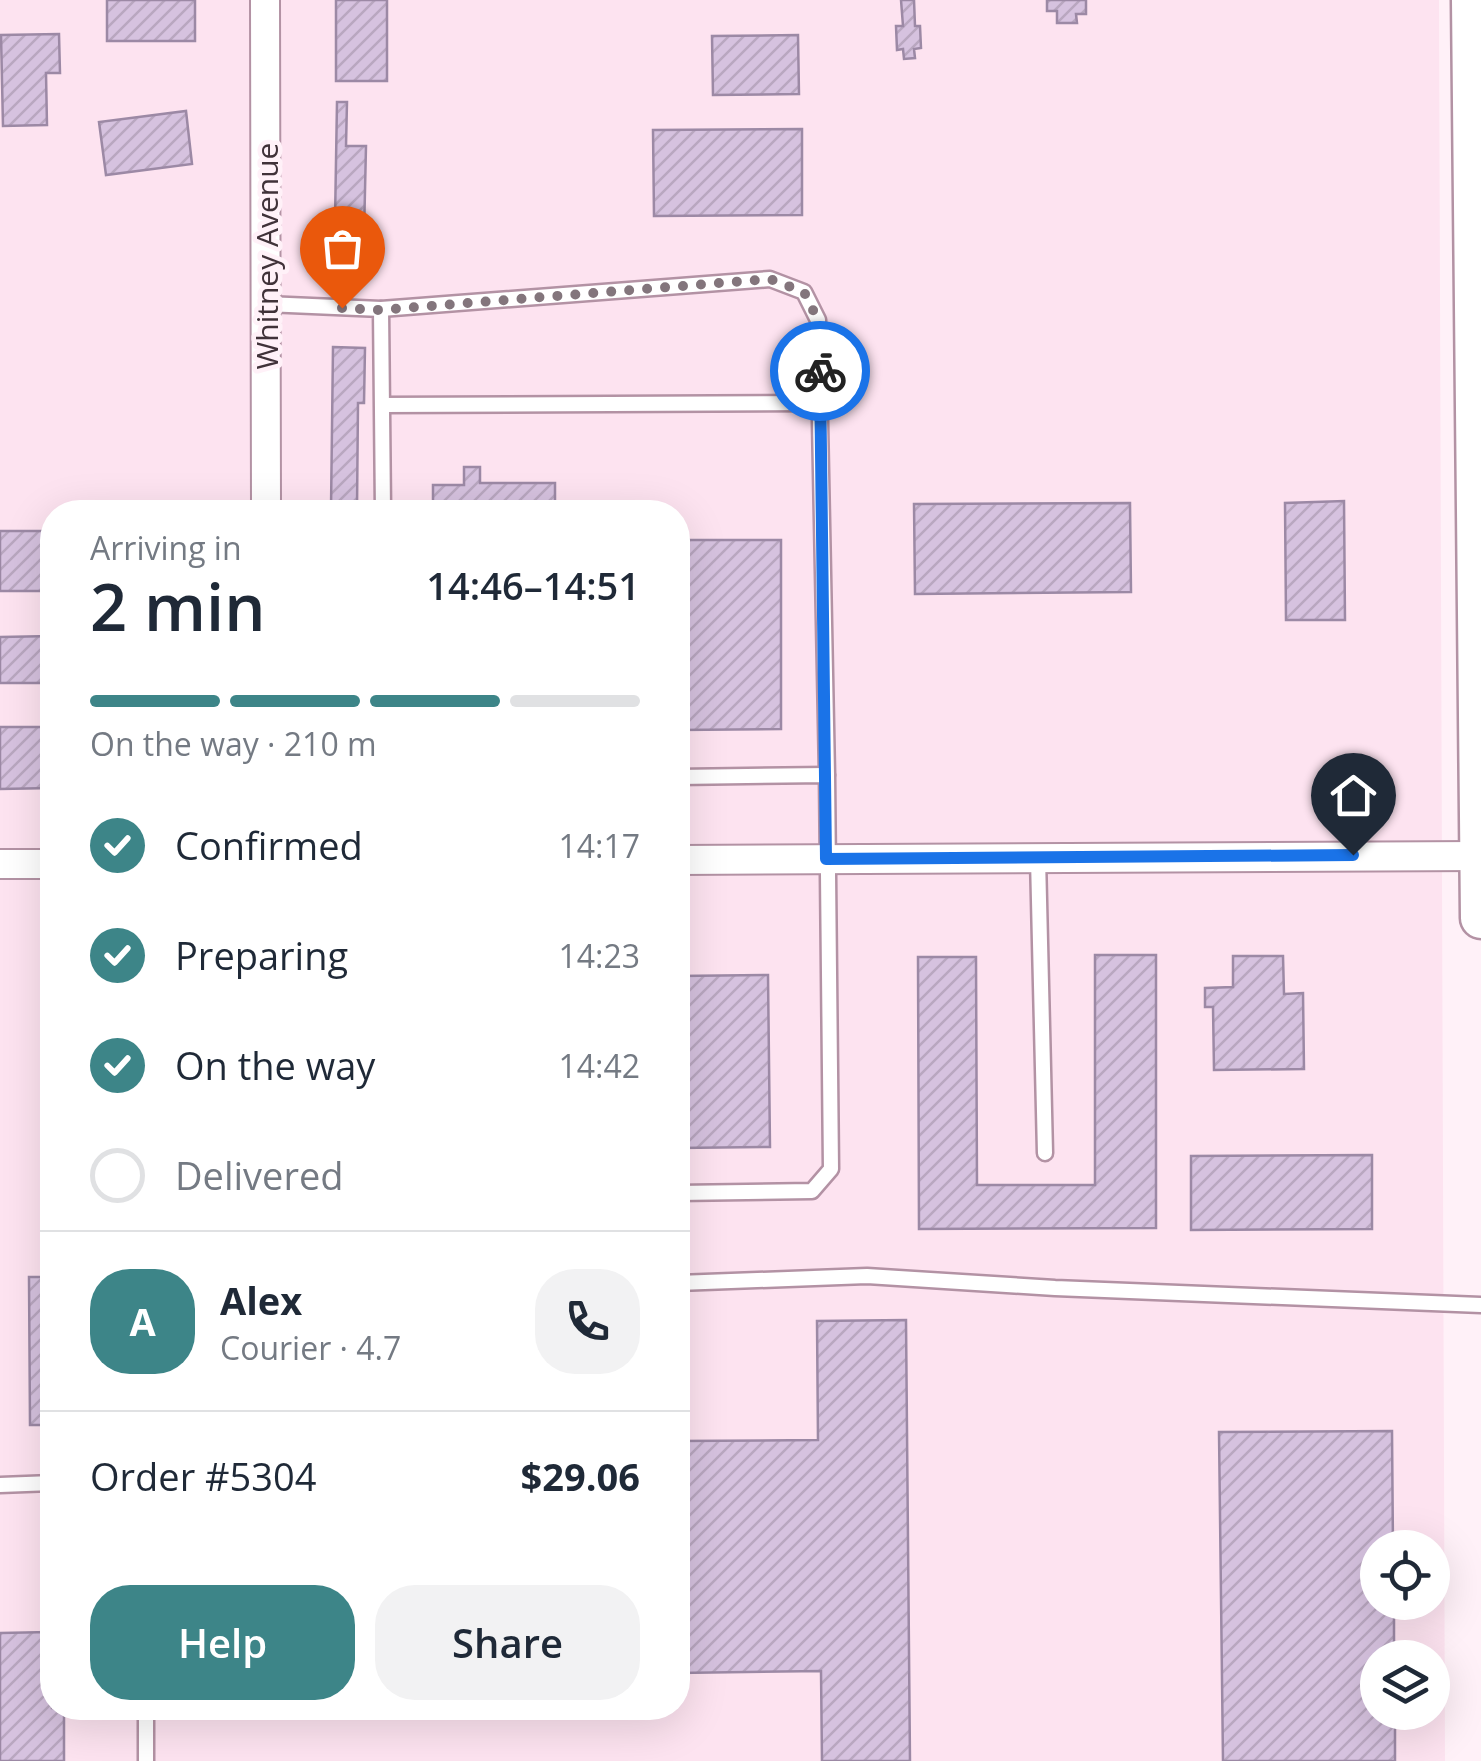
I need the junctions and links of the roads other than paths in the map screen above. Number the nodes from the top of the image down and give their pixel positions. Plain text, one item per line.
1 (265, 0) edge
2 (1472, 0) edge
3 (1477, 237) edge
4 (266, 304) junction
5 (380, 310) junction
6 (820, 402) junction
7 (383, 405) junction
8 (266, 500) edge
9 (383, 500) edge
10 (827, 775) junction
11 (690, 777) edge
12 (1481, 856) edge
13 (1038, 858) junction
14 (826, 859) junction
15 (690, 860) edge
16 (0, 864) edge
17 (40, 864) edge
18 (1481, 918) edge
19 (1045, 1153) dead end
20 (690, 1193) edge
21 (690, 1283) edge
22 (1481, 1304) edge
23 (40, 1483) edge
24 (0, 1485) edge
25 (146, 1720) edge
26 (146, 1761) edge

1 - 4 street, Whitney Avenue
2 - 3 main road
3 - 12 main road
4 - 5 lane
4 - 8 street, Whitney Avenue
5 - 6 lane
5 - 7 lane
6 - 7 lane
6 - 10 lane
7 - 9 lane
10 - 11 lane
10 - 14 lane
12 - 13 street
12 - 18 main road
13 - 14 street
13 - 19 lane
14 - 15 street
14 - 20 lane
16 - 17 street
21 - 22 lane
23 - 24 lane
25 - 26 lane

